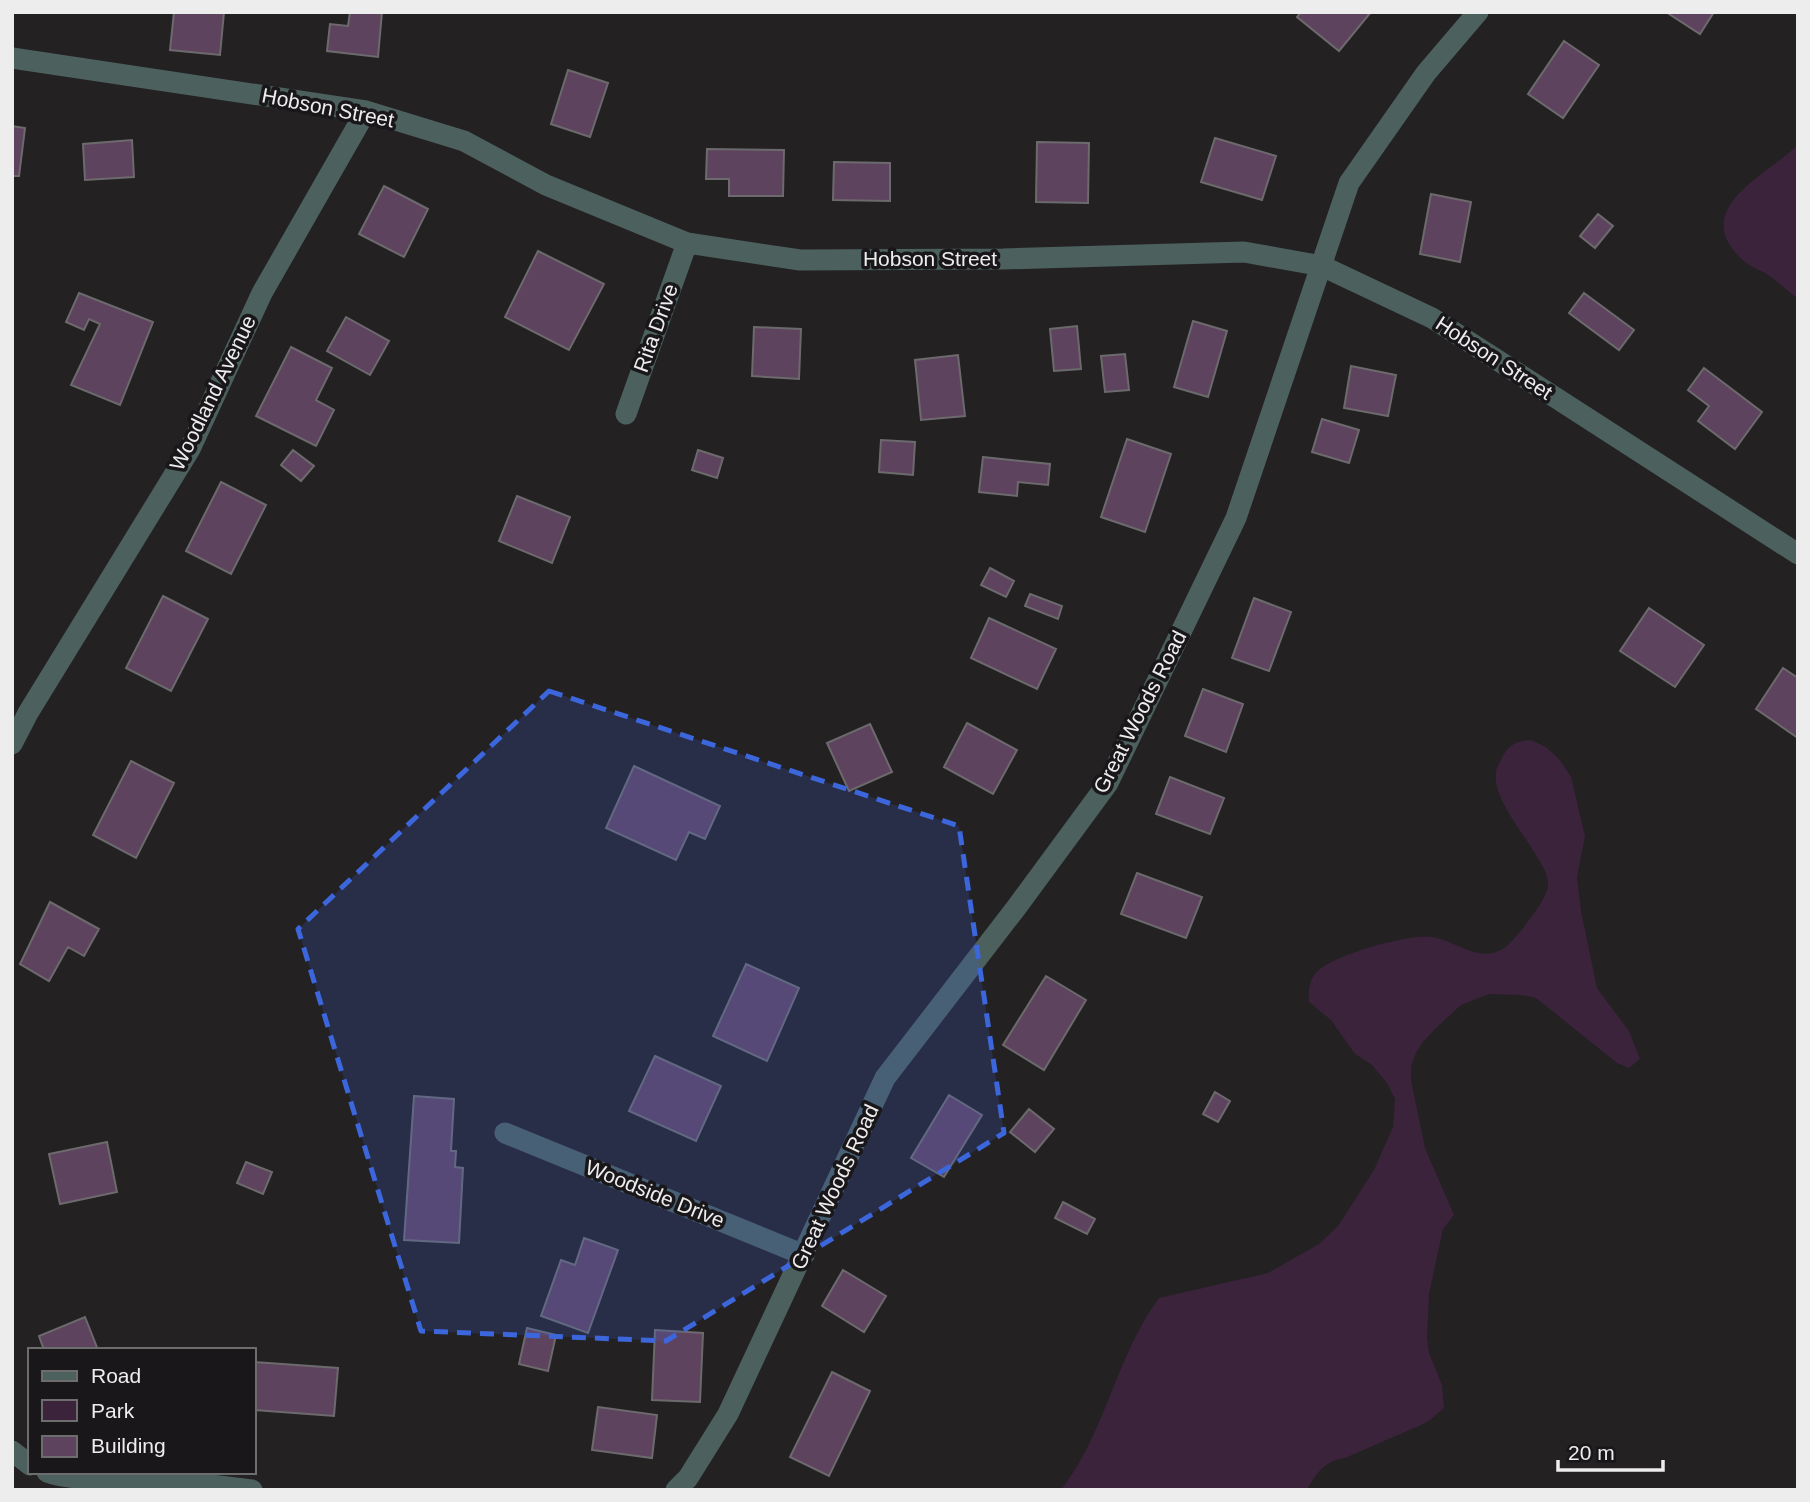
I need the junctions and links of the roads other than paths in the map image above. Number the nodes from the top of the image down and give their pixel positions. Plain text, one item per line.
1 (1478, 12) edge
2 (12, 58) edge
3 (366, 111) junction
4 (687, 243) junction
5 (1322, 265) junction
6 (626, 414) dead end
7 (1798, 554) edge
8 (12, 744) edge
9 (505, 1133) dead end
10 (804, 1255) junction
11 (12, 1451) edge
12 (28, 1463) edge
13 (50, 1479) edge
14 (252, 1490) edge
15 (676, 1490) edge

1 - 5 street, Great Woods Road
2 - 3 street, Hobson Street
3 - 4 street, Hobson Street
3 - 8 street, Woodland Avenue
4 - 5 street, Hobson Street
4 - 6 street, Rita Drive
5 - 7 street, Hobson Street
5 - 10 street, Great Woods Road
9 - 10 street, Woodside Drive
10 - 15 street, Great Woods Road
11 - 12 street
13 - 14 street

